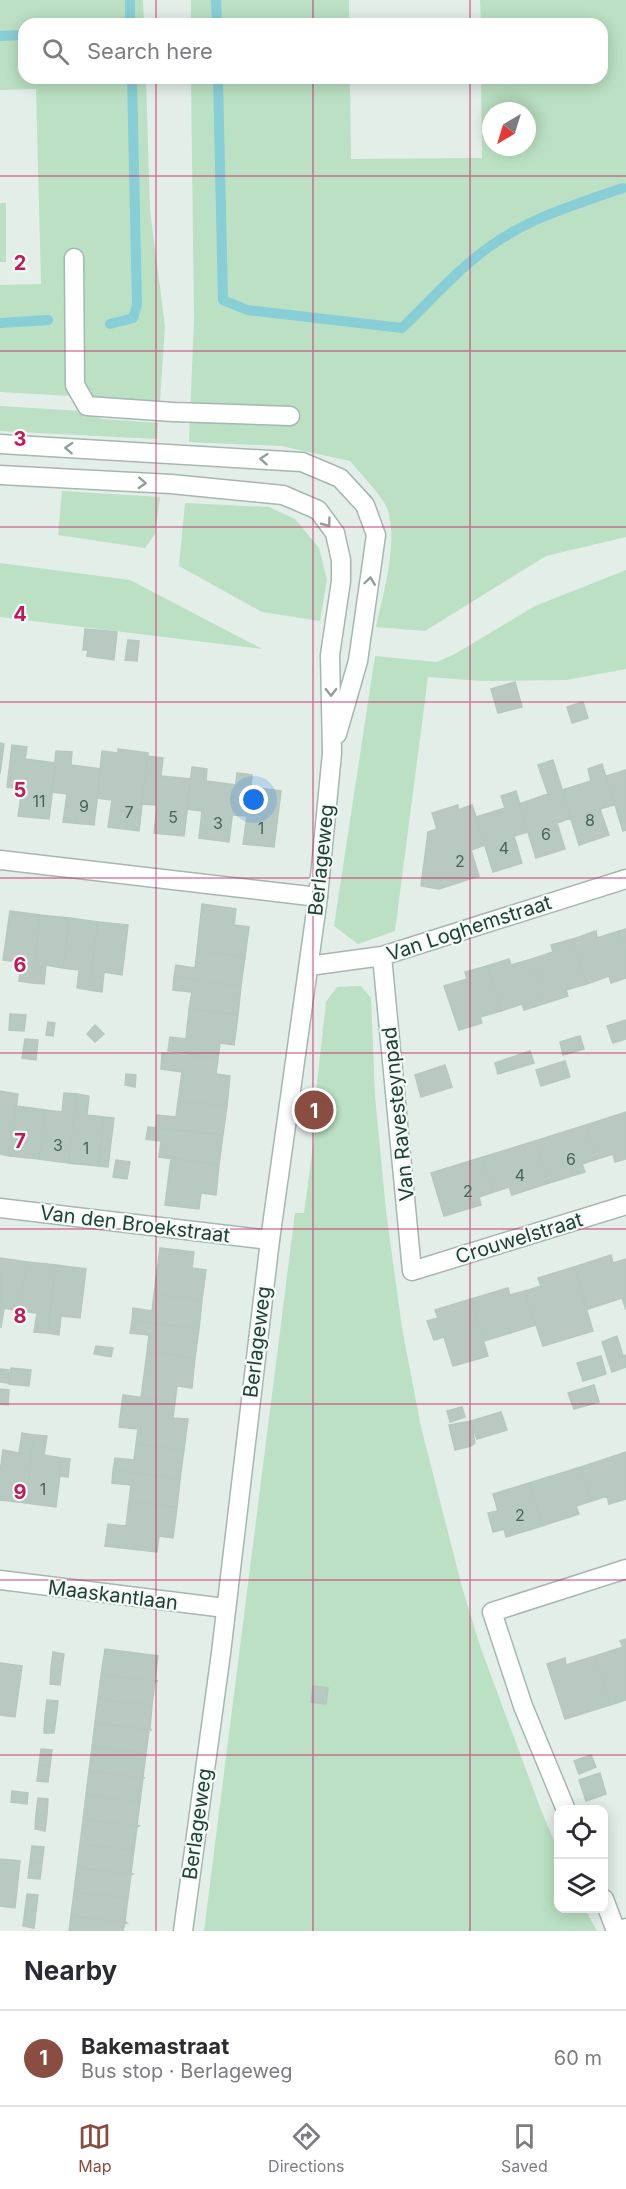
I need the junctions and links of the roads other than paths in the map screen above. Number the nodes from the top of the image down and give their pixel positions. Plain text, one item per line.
1 (74, 258) dead end
2 (290, 416) dead end
3 (0, 444) edge
4 (0, 475) edge
5 (332, 753) junction
6 (0, 860) edge
7 (626, 879) edge
8 (318, 897) junction
9 (382, 956) junction
10 (309, 966) junction
11 (626, 1205) edge
12 (0, 1208) edge
13 (270, 1240) junction
14 (412, 1271) joint
15 (626, 1569) edge
16 (0, 1580) edge
17 (225, 1608) junction
18 (564, 1805) edge
19 (608, 1911) edge
20 (626, 1928) edge
21 (616, 1930) edge
22 (183, 1931) edge

1 - 2 street
5 -> 3 street, Berlageweg
4 -> 5 street, Berlageweg
5 - 8 street, Berlageweg
6 - 8 street
7 - 9 street, Van Loghemstraat
8 - 10 street, Berlageweg
9 - 10 street, Van Loghemstraat
9 - 14 street, Van Ravesteynpad
10 - 13 street, Berlageweg
11 - 14 street, Crouwelstraat
12 - 13 street, Van den Broekstraat
13 - 17 street, Berlageweg
15 - 18 street
16 - 17 street, Maaskantlaan
17 - 22 street, Berlageweg
19 - 21 street
20 - 21 street

